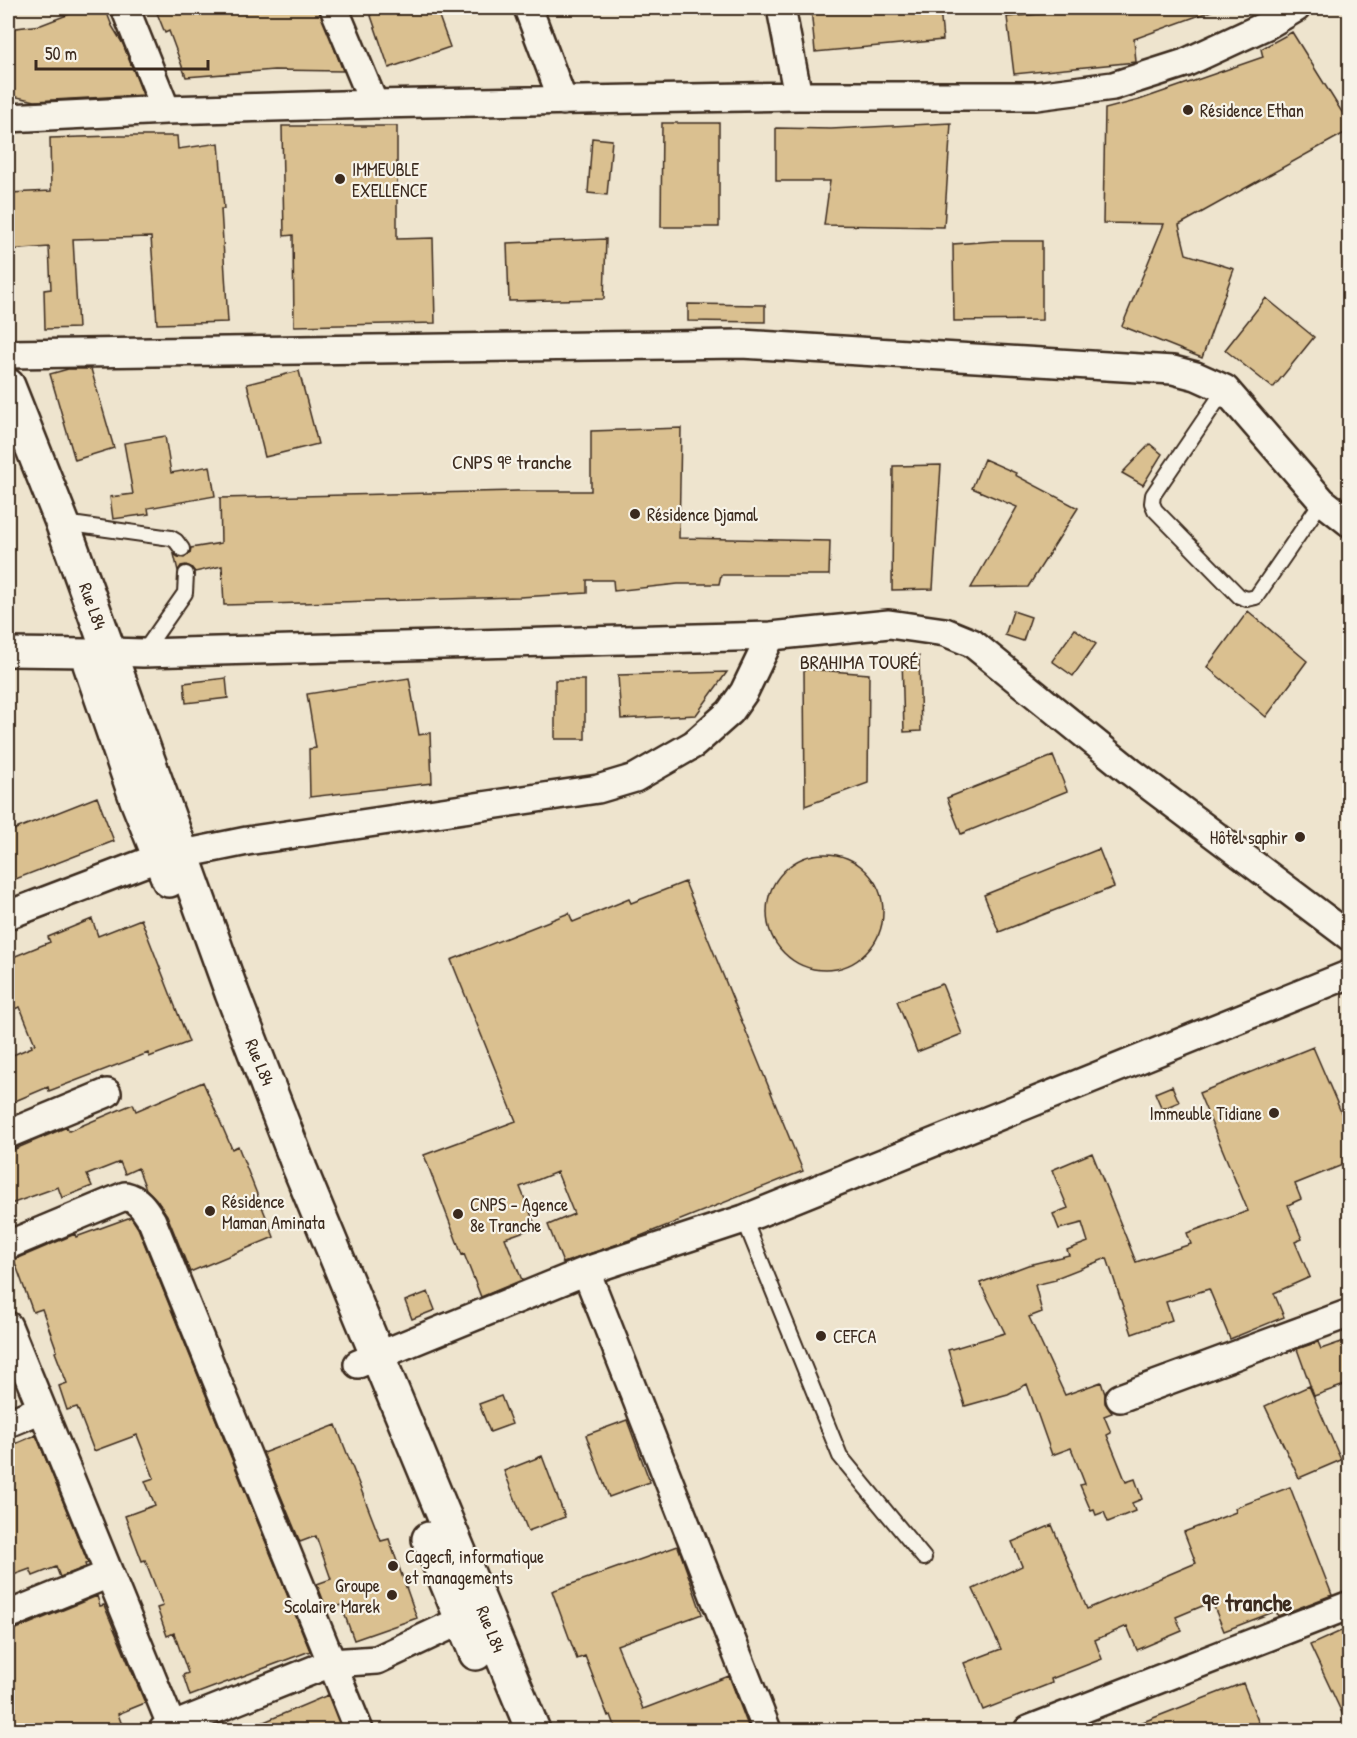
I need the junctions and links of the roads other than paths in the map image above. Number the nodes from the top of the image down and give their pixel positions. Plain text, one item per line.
1 (125, 8) edge
2 (334, 8) edge
3 (528, 8) edge
4 (781, 8) edge
5 (1296, 8) edge
6 (798, 96) junction
7 (564, 101) junction
8 (374, 104) junction
9 (166, 110) junction
10 (8, 118) edge
11 (8, 354) edge
12 (8, 386) edge
13 (1225, 389) junction
14 (8, 440) edge
15 (1322, 501) junction
16 (62, 522) junction
17 (1350, 523) edge
18 (182, 549) dead end
19 (186, 574) dead end
20 (771, 636) junction
21 (8, 652) edge
22 (98, 652) junction
23 (143, 653) junction
24 (172, 856) junction
25 (8, 915) edge
26 (1350, 937) edge
27 (1350, 974) edge
28 (107, 1094) dead end
29 (8, 1134) edge
30 (744, 1219) junction
31 (8, 1245) edge
32 (586, 1271) junction
33 (1350, 1313) edge
34 (8, 1326) edge
35 (368, 1360) junction
36 (1120, 1398) dead end
37 (42, 1409) junction
38 (8, 1423) edge
39 (924, 1558) dead end
40 (109, 1574) junction
41 (1350, 1605) edge
42 (460, 1614) junction
43 (8, 1615) edge
44 (337, 1663) junction
45 (168, 1729) edge
46 (359, 1731) edge
47 (508, 1731) edge
48 (533, 1731) edge
49 (767, 1731) edge
50 (1028, 1731) edge

1 - 9 street
2 - 8 street
3 - 7 street
4 - 6 street
5 - 6 street
6 - 7 street
7 - 8 street
8 - 9 street
9 - 10 street
11 - 13 street
12 - 16 street, Rue L84
13 - 15 street
13 - 15 lane
14 - 22 street, Rue L84
15 - 17 street
16 - 18 lane
16 - 22 street, Rue L84
19 - 23 lane
20 - 23 street
20 - 24 street
20 - 26 street
21 - 22 street
22 - 23 street
22 - 24 street, Rue L84
24 - 25 street
24 - 35 street, Rue L84
27 - 30 street
28 - 29 street
30 - 32 street
30 - 39 lane
31 - 44 street
32 - 35 street
32 - 49 street
33 - 36 street
34 - 37 street
35 - 42 street, Rue L84
35 - 48 street, Rue L84
37 - 38 street
37 - 40 street
40 - 43 street
40 - 45 street
41 - 50 street
42 - 44 street
42 - 47 street, Rue L84
44 - 45 street
44 - 46 street

